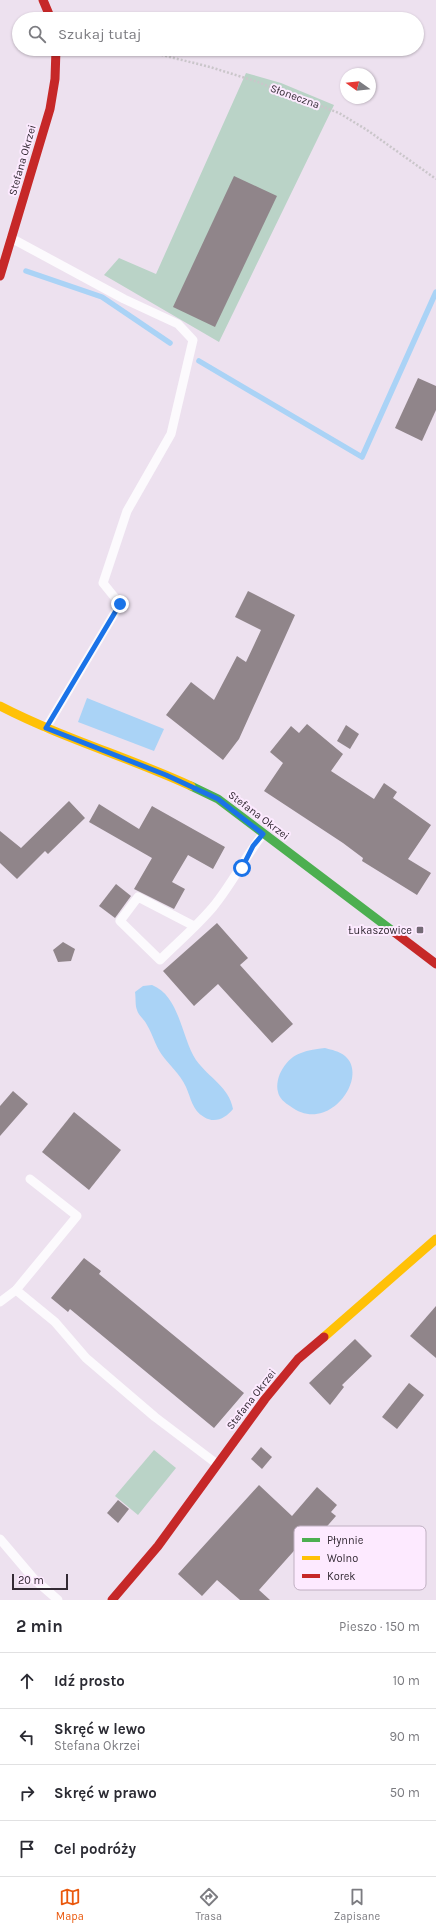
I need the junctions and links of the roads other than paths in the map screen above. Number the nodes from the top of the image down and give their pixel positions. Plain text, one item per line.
1 (43, 0) edge
2 (48, 12) edge
3 (56, 56) edge
4 (11, 238) junction
5 (0, 276) edge
6 (0, 706) edge
7 (46, 728) junction
8 (263, 834) junction
9 (194, 926) junction
10 (436, 964) edge
11 (30, 1179) dead end
12 (436, 1239) edge
13 (16, 1290) junction
14 (0, 1302) edge
15 (217, 1464) junction
16 (0, 1539) edge
17 (58, 1600) edge
18 (112, 1600) edge

1 - 2 street
3 - 4 street, Stefana Okrzei
4 - 5 street, Stefana Okrzei
4 - 7 lane
6 - 7 street, Stefana Okrzei
7 - 8 street, Stefana Okrzei
8 - 9 lane
8 - 10 street, Stefana Okrzei
9 - 9 lane
11 - 13 lane
12 - 15 street, Stefana Okrzei
13 - 14 lane
13 - 15 lane
15 - 18 street, Stefana Okrzei
16 - 17 lane

